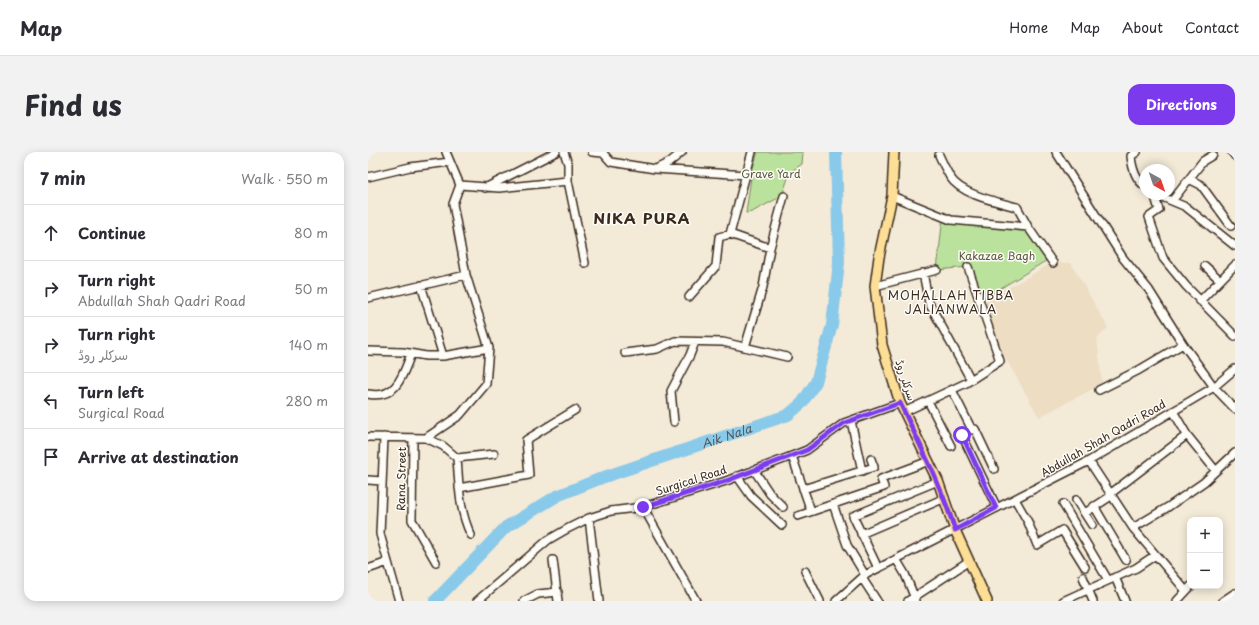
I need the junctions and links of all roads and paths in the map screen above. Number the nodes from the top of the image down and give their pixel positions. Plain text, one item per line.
1 (556, 152) edge
2 (564, 152) edge
3 (592, 152) edge
4 (682, 152) edge
5 (752, 152) edge
6 (894, 152) edge
7 (1056, 152) edge
8 (1137, 152) edge
9 (1232, 152) edge
10 (448, 153) edge
11 (1213, 154) dead end
12 (939, 155) dead end
13 (1235, 156) edge
14 (450, 162) junction
15 (655, 169) junction
16 (747, 175) junction
17 (368, 177) edge
18 (1190, 179) junction
19 (568, 181) junction
20 (1139, 182) edge
21 (460, 184) junction
22 (484, 188) junction
23 (784, 196) dead end
24 (892, 196) junction
25 (1156, 200) edge
26 (1172, 201) joint
27 (1233, 224) edge
28 (1028, 227) junction
29 (730, 234) junction
30 (1223, 235) junction
31 (1235, 246) edge
32 (770, 248) junction
33 (585, 263) dead end
34 (1053, 263) dead end
35 (1235, 264) edge
36 (1205, 266) dead end
37 (968, 267) dead end
38 (937, 270) dead end
39 (923, 274) junction
40 (466, 275) junction
41 (1220, 280) junction
42 (421, 285) junction
43 (876, 286) junction
44 (689, 297) dead end
45 (368, 298) edge
46 (1200, 301) junction
47 (1235, 336) edge
48 (695, 342) junction
49 (1183, 344) junction
50 (745, 347) junction
51 (489, 348) junction
52 (368, 351) edge
53 (625, 353) dead end
54 (411, 354) junction
55 (443, 356) junction
56 (787, 357) dead end
57 (1235, 368) edge
58 (971, 380) junction
59 (1214, 387) junction
60 (952, 390) junction
61 (1099, 390) dead end
62 (368, 394) edge
63 (928, 401) junction
64 (900, 403) junction
65 (1235, 409) edge
66 (575, 410) dead end
67 (1173, 411) junction
68 (904, 412) junction
69 (850, 421) junction
70 (674, 422) dead end
71 (962, 435) dead end
72 (1187, 435) junction
73 (368, 437) edge
74 (384, 437) junction
75 (413, 438) junction
76 (426, 438) junction
77 (951, 446) dead end
78 (1235, 453) edge
79 (494, 454) dead end
80 (792, 456) junction
81 (457, 458) junction
82 (871, 459) dead end
83 (929, 461) junction
84 (1089, 461) junction
85 (994, 469) dead end
86 (754, 470) junction
87 (862, 471) junction
88 (1216, 471) junction
89 (737, 476) junction
90 (368, 480) edge
91 (382, 481) junction
92 (938, 482) junction
93 (459, 488) junction
94 (803, 489) junction
95 (1110, 495) junction
96 (945, 498) junction
97 (1015, 499) junction
98 (1076, 500) dead end
99 (833, 504) junction
100 (1063, 504) dead end
101 (783, 506) dead end
102 (1094, 506) junction
103 (643, 507) junction
104 (996, 508) junction
105 (811, 512) junction
106 (1084, 513) junction
107 (798, 516) dead end
108 (589, 518) junction
109 (782, 525) dead end
110 (1092, 525) dead end
111 (1133, 528) junction
112 (955, 530) junction
113 (861, 534) junction
114 (471, 535) dead end
115 (1154, 556) dead end
116 (896, 559) junction
117 (553, 560) dead end
118 (1126, 560) dead end
119 (969, 561) junction
120 (388, 562) junction
121 (436, 562) dead end
122 (1085, 567) dead end
123 (878, 568) junction
124 (368, 569) edge
125 (805, 570) dead end
126 (864, 577) junction
127 (1083, 577) dead end
128 (1112, 579) junction
129 (1187, 588) edge
130 (1088, 589) junction
131 (1188, 589) edge
132 (558, 592) junction
133 (1235, 593) edge
134 (915, 599) edge
135 (399, 601) edge
136 (477, 601) edge
137 (524, 601) edge
138 (558, 601) edge
139 (599, 601) edge
140 (696, 601) edge
141 (820, 601) edge
142 (836, 601) edge
143 (878, 601) edge
144 (908, 601) edge
145 (987, 601) edge
146 (1063, 601) edge
147 (1093, 601) edge
148 (1125, 601) edge
149 (1177, 601) edge
150 (1223, 601) edge

1 - 22 street
2 - 19 street
3 - 15 street
4 - 15 street
5 - 16 street
6 - 24 main road, سرکلر روڈ
7 - 49 street
8 - 20 street
9 - 13 street
10 - 14 street
11 - 18 street
12 - 28 street
14 - 17 street
14 - 21 street
15 - 16 street
16 - 29 street
18 - 26 street
18 - 27 street
19 - 22 street
19 - 33 street
21 - 22 street
21 - 40 street
23 - 32 street
24 - 28 street
24 - 43 main road, سرکلر روڈ
25 - 46 street
26 - 30 street
27 - 30 street
28 - 34 street
29 - 32 street
29 - 44 street
30 - 31 street
32 - 50 street
35 - 41 street
36 - 41 street
37 - 58 street
38 - 39 street
39 - 43 street
39 - 58 street
40 - 42 street
40 - 51 street
41 - 46 street
42 - 45 street
42 - 55 street
43 - 64 main road, سرکلر روڈ
46 - 47 street
48 - 50 street
48 - 53 street
48 - 70 street
49 - 59 street
49 - 61 street
50 - 56 street
51 - 55 street
51 - 76 street
52 - 54 street
54 - 55 street
54 - 62 street
57 - 59 street, Abdullah Shah Qadri Road
58 - 60 street
59 - 65 street
59 - 67 street, Abdullah Shah Qadri Road
60 - 63 street
60 - 85 street
63 - 68 street
63 - 77 street
64 - 68 main road, سرکلر روڈ
64 - 69 street, Surgical Road
66 - 93 street
67 - 72 street
67 - 84 street, Abdullah Shah Qadri Road
68 - 83 main road, سرکلر روڈ
69 - 80 street, Surgical Road
69 - 87 street
71 - 104 street
72 - 88 street
72 - 95 street
73 - 74 street
74 - 75 street
74 - 91 street
75 - 76 street
75 - 121 street, Rana Street
76 - 81 street
78 - 88 street
79 - 81 street
80 - 86 street, Surgical Road
80 - 94 street
81 - 93 street
82 - 87 street
83 - 92 main road, سرکلر روڈ
83 - 99 street
84 - 95 street
84 - 97 street, Abdullah Shah Qadri Road
86 - 89 street, Surgical Road
86 - 101 street
87 - 94 street
88 - 111 street
89 - 103 street, Surgical Road
89 - 109 street
90 - 91 street
91 - 120 street
92 - 96 main road, سرکلر روڈ
92 - 113 street
93 - 114 street
94 - 105 street
95 - 102 street
95 - 111 street
96 - 112 main road, سرکلر روڈ
96 - 113 street
97 - 104 street, Abdullah Shah Qadri Road
97 - 122 street
98 - 106 street
99 - 105 street
99 - 126 street
100 - 128 street
102 - 106 street
102 - 118 street
103 - 108 street, Surgical Road
103 - 140 street
104 - 112 street, Abdullah Shah Qadri Road
105 - 107 street
106 - 110 street
108 - 136 street, Surgical Road
108 - 139 street
111 - 129 street
112 - 116 street, Abdullah Shah Qadri Road
112 - 119 main road, سرکلر روڈ
113 - 123 street
115 - 128 street
116 - 123 street, Abdullah Shah Qadri Road
116 - 134 street
117 - 132 street
119 - 134 street
119 - 145 main road, سرکلر روڈ
120 - 124 street
120 - 135 street
123 - 126 street, Abdullah Shah Qadri Road
125 - 141 street
126 - 142 street, Abdullah Shah Qadri Road
126 - 143 street
127 - 130 street
128 - 130 street
128 - 148 street
130 - 146 street
130 - 147 street
131 - 149 street
132 - 137 street
132 - 138 street
133 - 150 street
134 - 144 street

